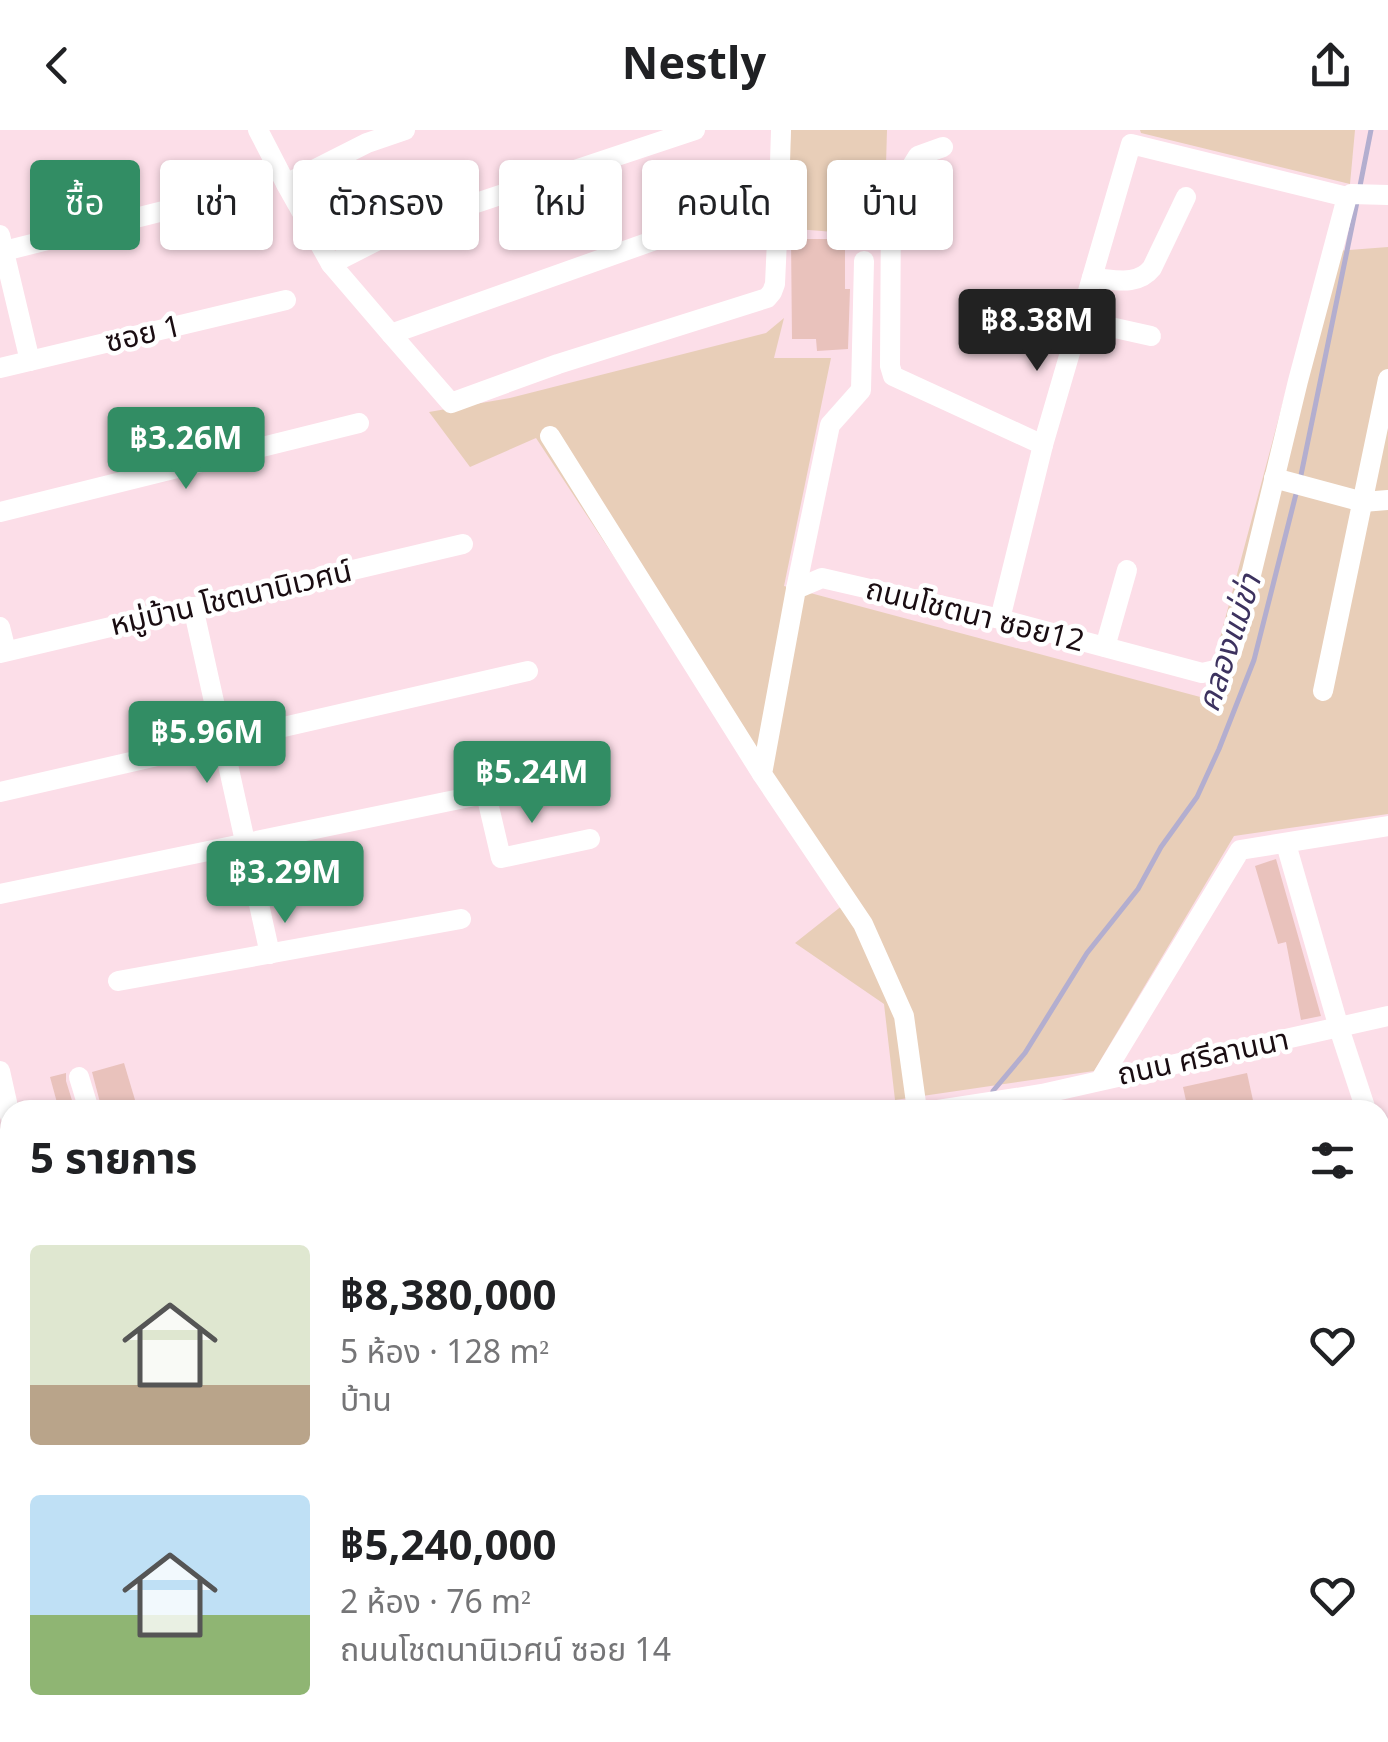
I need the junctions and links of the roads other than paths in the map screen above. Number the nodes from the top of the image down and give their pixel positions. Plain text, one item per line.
1 (258, 130) edge
2 (405, 130) edge
3 (695, 130) edge
4 (781, 130) edge
5 (944, 147) dead end
6 (780, 160) edge
7 (286, 184) junction
8 (1388, 195) edge
9 (1355, 196) junction
10 (1186, 197) dead end
11 (160, 209) edge
12 (642, 245) edge
13 (1, 246) edge
14 (777, 250) edge
15 (864, 260) dead end
16 (331, 264) junction
17 (1092, 278) junction
18 (286, 300) dead end
19 (1079, 320) junction
20 (390, 334) junction
21 (1151, 336) dead end
22 (30, 361) junction
23 (0, 368) edge
24 (1388, 379) edge
25 (359, 423) dead end
26 (550, 436) dead end
27 (1042, 445) junction
28 (1280, 479) junction
29 (1388, 500) edge
30 (1363, 502) junction
31 (0, 512) edge
32 (462, 544) dead end
33 (1127, 570) dead end
34 (796, 590) junction
35 (193, 607) junction
36 (1000, 620) junction
37 (0, 627) edge
38 (1105, 647) junction
39 (3, 652) edge
40 (528, 671) dead end
41 (1323, 691) dead end
42 (223, 741) junction
43 (762, 774) junction
44 (571, 776) dead end
45 (0, 792) edge
46 (486, 794) junction
47 (1388, 826) edge
48 (590, 838) dead end
49 (246, 843) junction
50 (1286, 844) junction
51 (0, 894) edge
52 (461, 919) dead end
53 (270, 954) junction
54 (118, 982) dead end
55 (1388, 1016) edge
56 (1339, 1028) junction
57 (0, 1072) edge
58 (80, 1077) dead end
59 (1101, 1079) junction
60 (6, 1100) edge
61 (86, 1100) edge
62 (917, 1100) edge
63 (1049, 1100) edge
64 (1363, 1100) edge

1 - 7 street
2 - 7 street
3 - 16 street
4 - 6 street
5 - 27 street
7 - 16 street
8 - 9 street
9 - 17 street
9 - 28 street, ถนนโชตนา ซอย12
10 - 17 street
11 - 13 street
12 - 20 street
13 - 22 street
14 - 20 street
15 - 34 street
16 - 20 street
17 - 19 street
18 - 22 street, ซอย 1
19 - 21 street
19 - 27 street
22 - 23 street, ซอย 1
24 - 30 street
25 - 31 street
26 - 43 street
27 - 36 street
28 - 30 street
28 - 38 street, ถนนโชตนา ซอย12
29 - 30 street
30 - 41 street
32 - 35 street, หมู่บ้าน โชตนานิเวศน์
33 - 38 street
34 - 36 street, ถนนโชตนา ซอย12
34 - 43 street
35 - 39 street, หมู่บ้าน โชตนานิเวศน์
35 - 42 street
36 - 38 street, ถนนโชตนา ซอย12
37 - 39 street
40 - 42 street
42 - 45 street
42 - 49 street
43 - 62 street
44 - 46 street
46 - 48 street
46 - 49 street
47 - 50 street
49 - 51 street
49 - 53 street
50 - 56 street
50 - 59 street
52 - 53 street
53 - 54 street
55 - 56 street, ถนน ศรีลานนา
56 - 59 street, ถนน ศรีลานนา
56 - 64 street
57 - 60 street
58 - 61 street
59 - 63 street, ถนน ศรีลานนา

